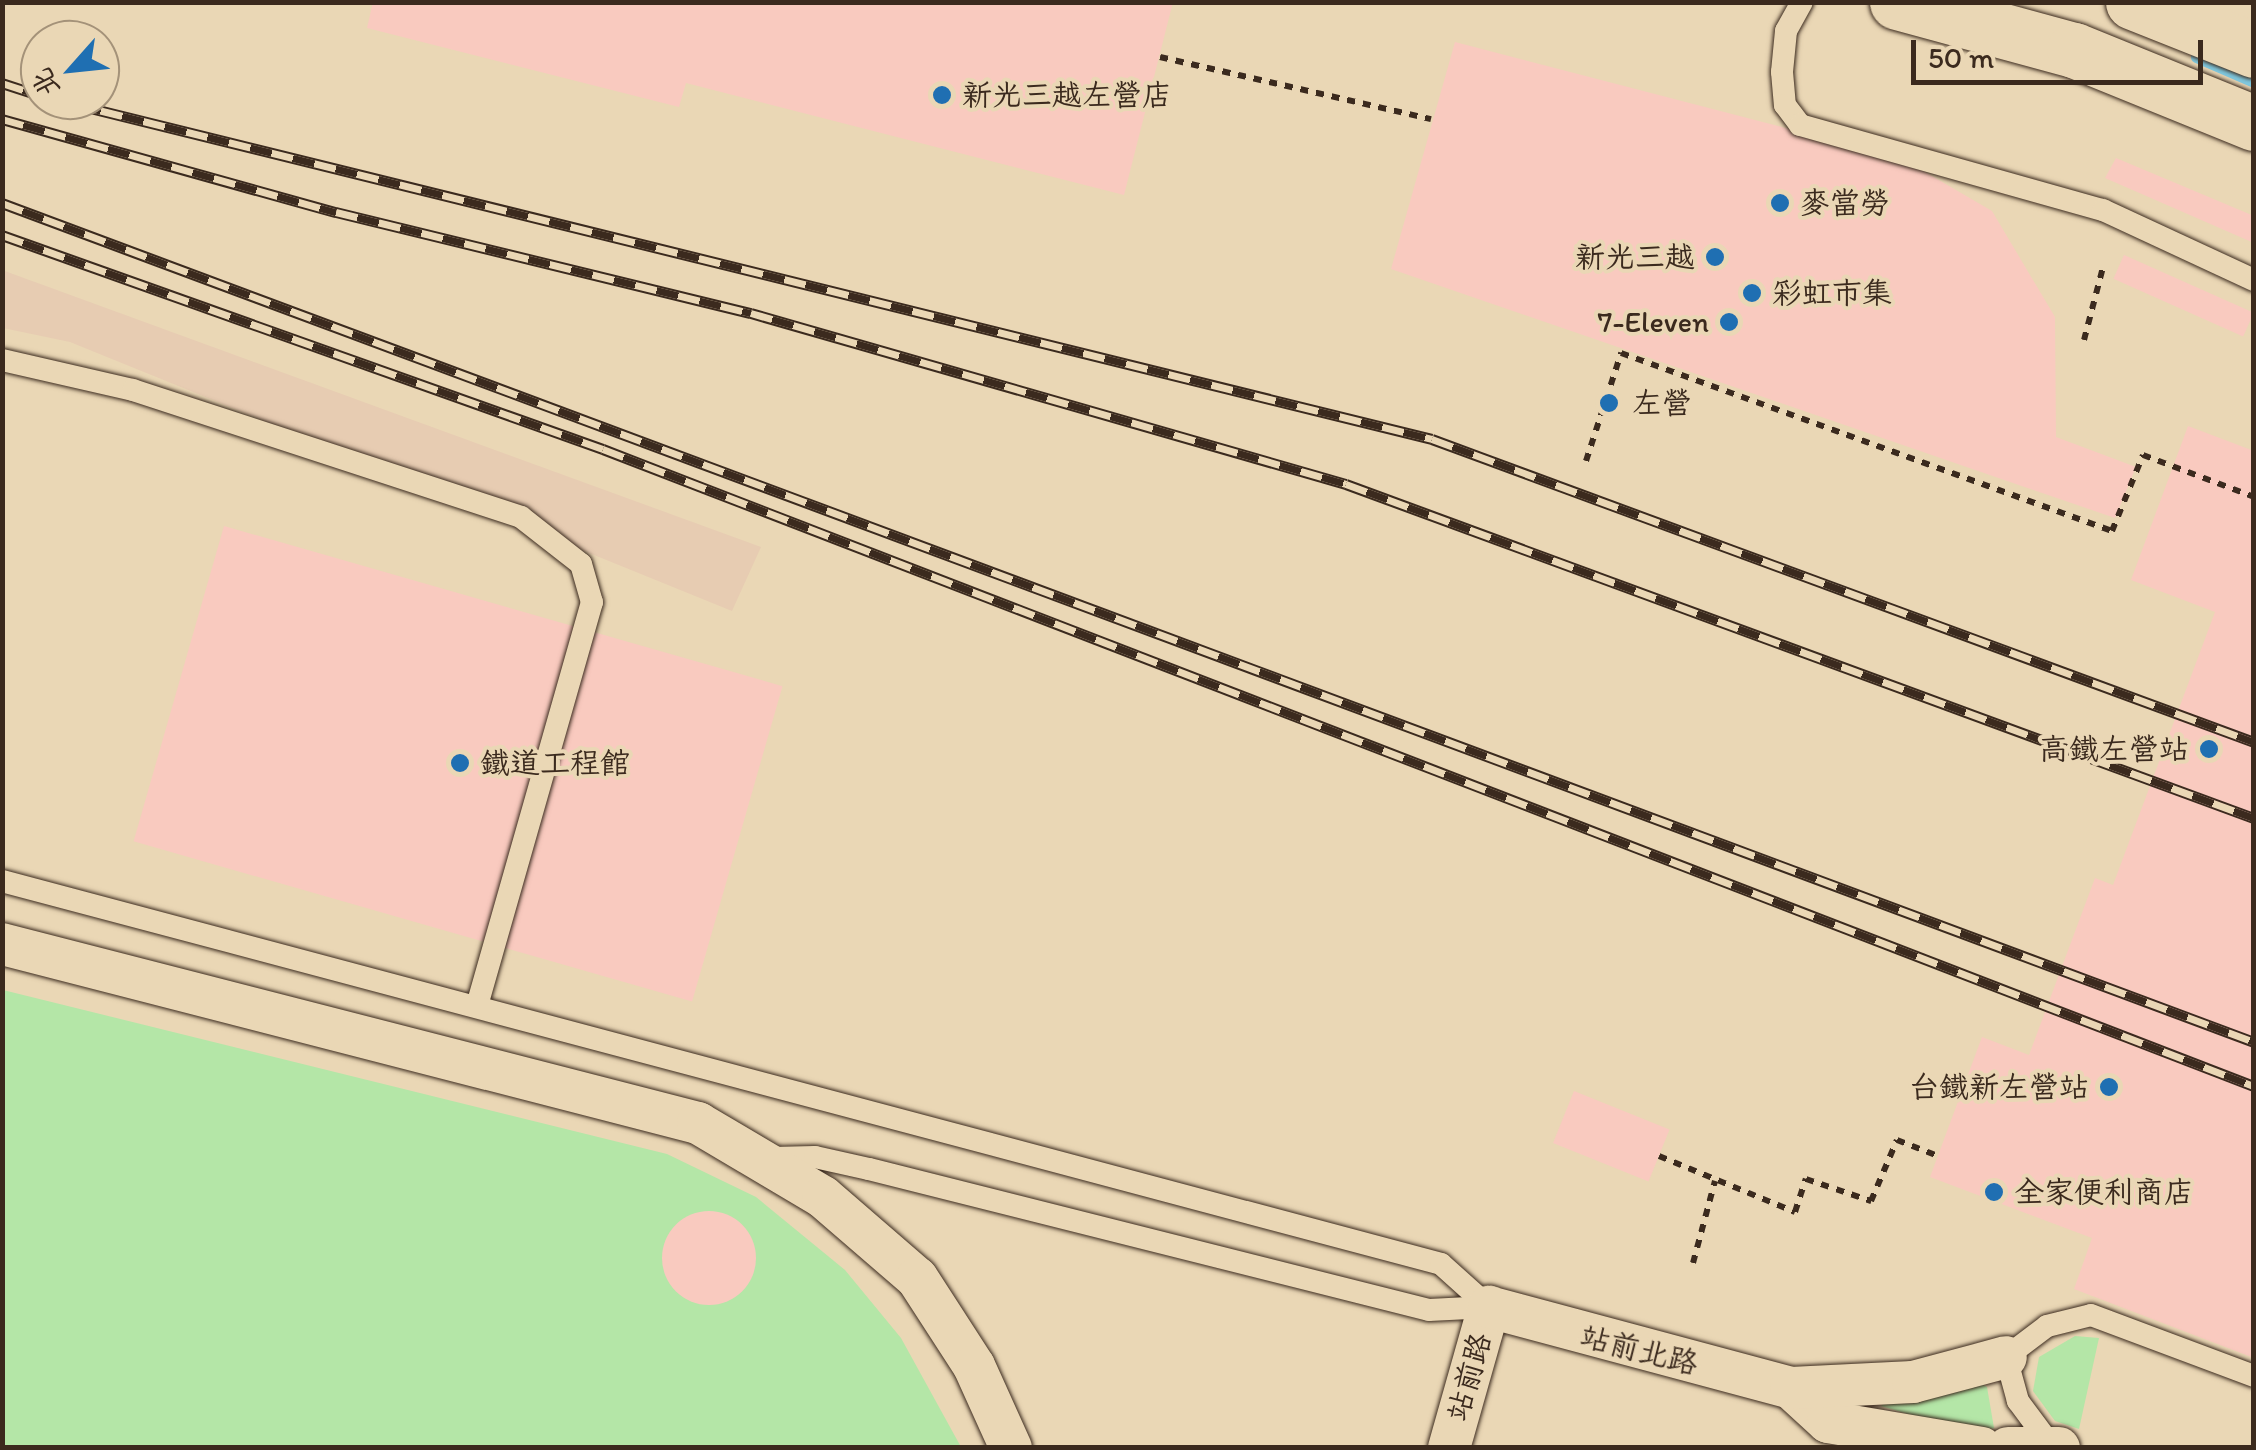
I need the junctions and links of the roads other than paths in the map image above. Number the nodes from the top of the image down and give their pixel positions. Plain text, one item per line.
1 (1802, 2) edge
2 (1896, 2) edge
3 (2133, 2) edge
4 (2234, 2) edge
5 (2254, 11) edge
6 (2254, 50) edge
7 (2254, 123) edge
8 (2254, 280) edge
9 (2, 360) edge
10 (2, 881) edge
11 (2, 944) edge
12 (478, 1003) junction
13 (752, 1159) junction
14 (1490, 1307) junction
15 (2006, 1357) junction
16 (2254, 1376) edge
17 (1790, 1388) junction
18 (2055, 1446) edge
19 (1012, 1448) edge
20 (1448, 1448) edge
21 (1982, 1448) edge
22 (2008, 1448) edge

1 - 8 lane
2 - 7 street
3 - 6 street
4 - 5 street
9 - 12 lane
10 - 12 lane
11 - 13 street
12 - 14 lane
13 - 14 lane
13 - 19 street
14 - 17 street, 站前北路
14 - 20 street, 站前路
15 - 16 lane, 站前北路
15 - 17 street, 站前北路
15 - 18 lane
17 - 21 street, 站前北路
18 - 22 street

